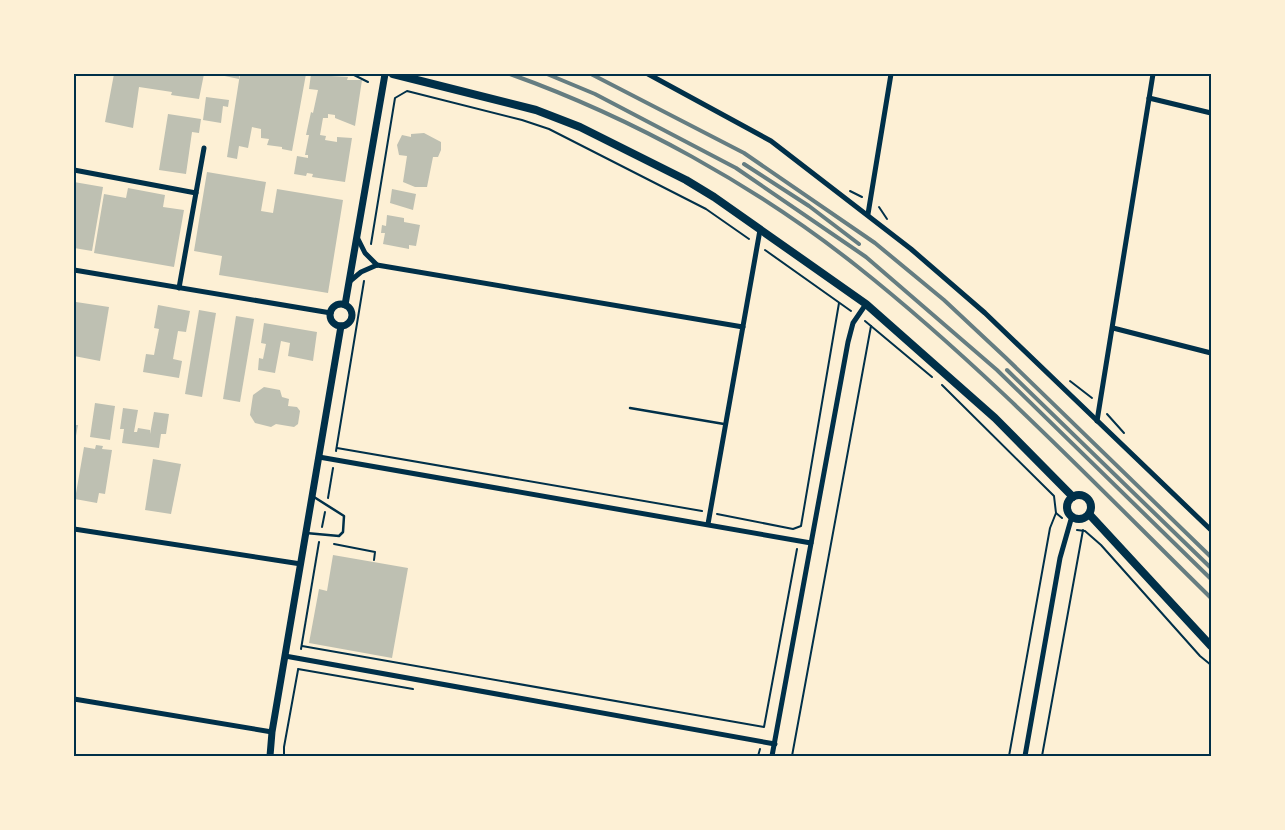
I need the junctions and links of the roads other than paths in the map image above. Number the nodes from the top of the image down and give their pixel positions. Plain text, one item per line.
1 (385, 74) edge
2 (393, 74) edge
3 (648, 74) edge
4 (891, 74) edge
5 (1153, 74) edge
6 (1149, 98) junction
7 (1211, 113) edge
8 (204, 148) dead end
9 (74, 170) edge
10 (196, 193) junction
11 (868, 214) junction
12 (760, 230) junction
13 (357, 236) junction
14 (377, 265) junction
15 (74, 270) edge
16 (349, 282) junction
17 (179, 288) junction
18 (866, 304) junction
19 (345, 305) junction
20 (331, 313) junction
21 (341, 326) junction
22 (743, 327) junction
23 (1113, 328) junction
24 (1211, 353) edge
25 (630, 408) dead end
26 (1097, 421) junction
27 (726, 425) junction
28 (320, 457) junction
29 (313, 496) junction
30 (1073, 497) junction
31 (1089, 514) junction
32 (1070, 520) junction
33 (708, 524) junction
34 (74, 529) edge
35 (1211, 530) edge
36 (306, 533) junction
37 (811, 543) junction
38 (301, 564) junction
39 (1211, 646) edge
40 (285, 656) junction
41 (74, 699) edge
42 (272, 732) junction
43 (775, 744) junction
44 (270, 756) edge
45 (772, 756) edge
46 (1025, 756) edge

1 - 13 street
2 - 12 main road
3 - 11 street
4 - 11 street
5 - 6 street
6 - 7 street
6 - 23 street
8 - 10 street
9 - 10 street
10 - 17 street
11 - 26 street
12 - 18 main road
12 - 22 street
13 - 14 street
13 - 16 street
14 - 16 street
14 - 22 street
15 - 17 street
16 - 19 street
17 - 20 street
18 - 30 main road
18 - 37 street
19 - 20 street
19 - 21 street
20 - 21 street
21 - 28 street
22 - 27 street
23 - 24 street
23 - 26 street
25 - 27 lane
26 - 35 street
27 - 33 street
28 - 29 street
28 - 33 street
29 - 36 street
29 - 36 lane
30 - 31 main road
30 - 32 main road
31 - 32 main road
31 - 39 main road
32 - 46 street
33 - 37 street
34 - 38 street
36 - 38 street
37 - 43 street
38 - 40 street
40 - 42 street
40 - 43 street
41 - 42 street
42 - 44 street
43 - 45 street

